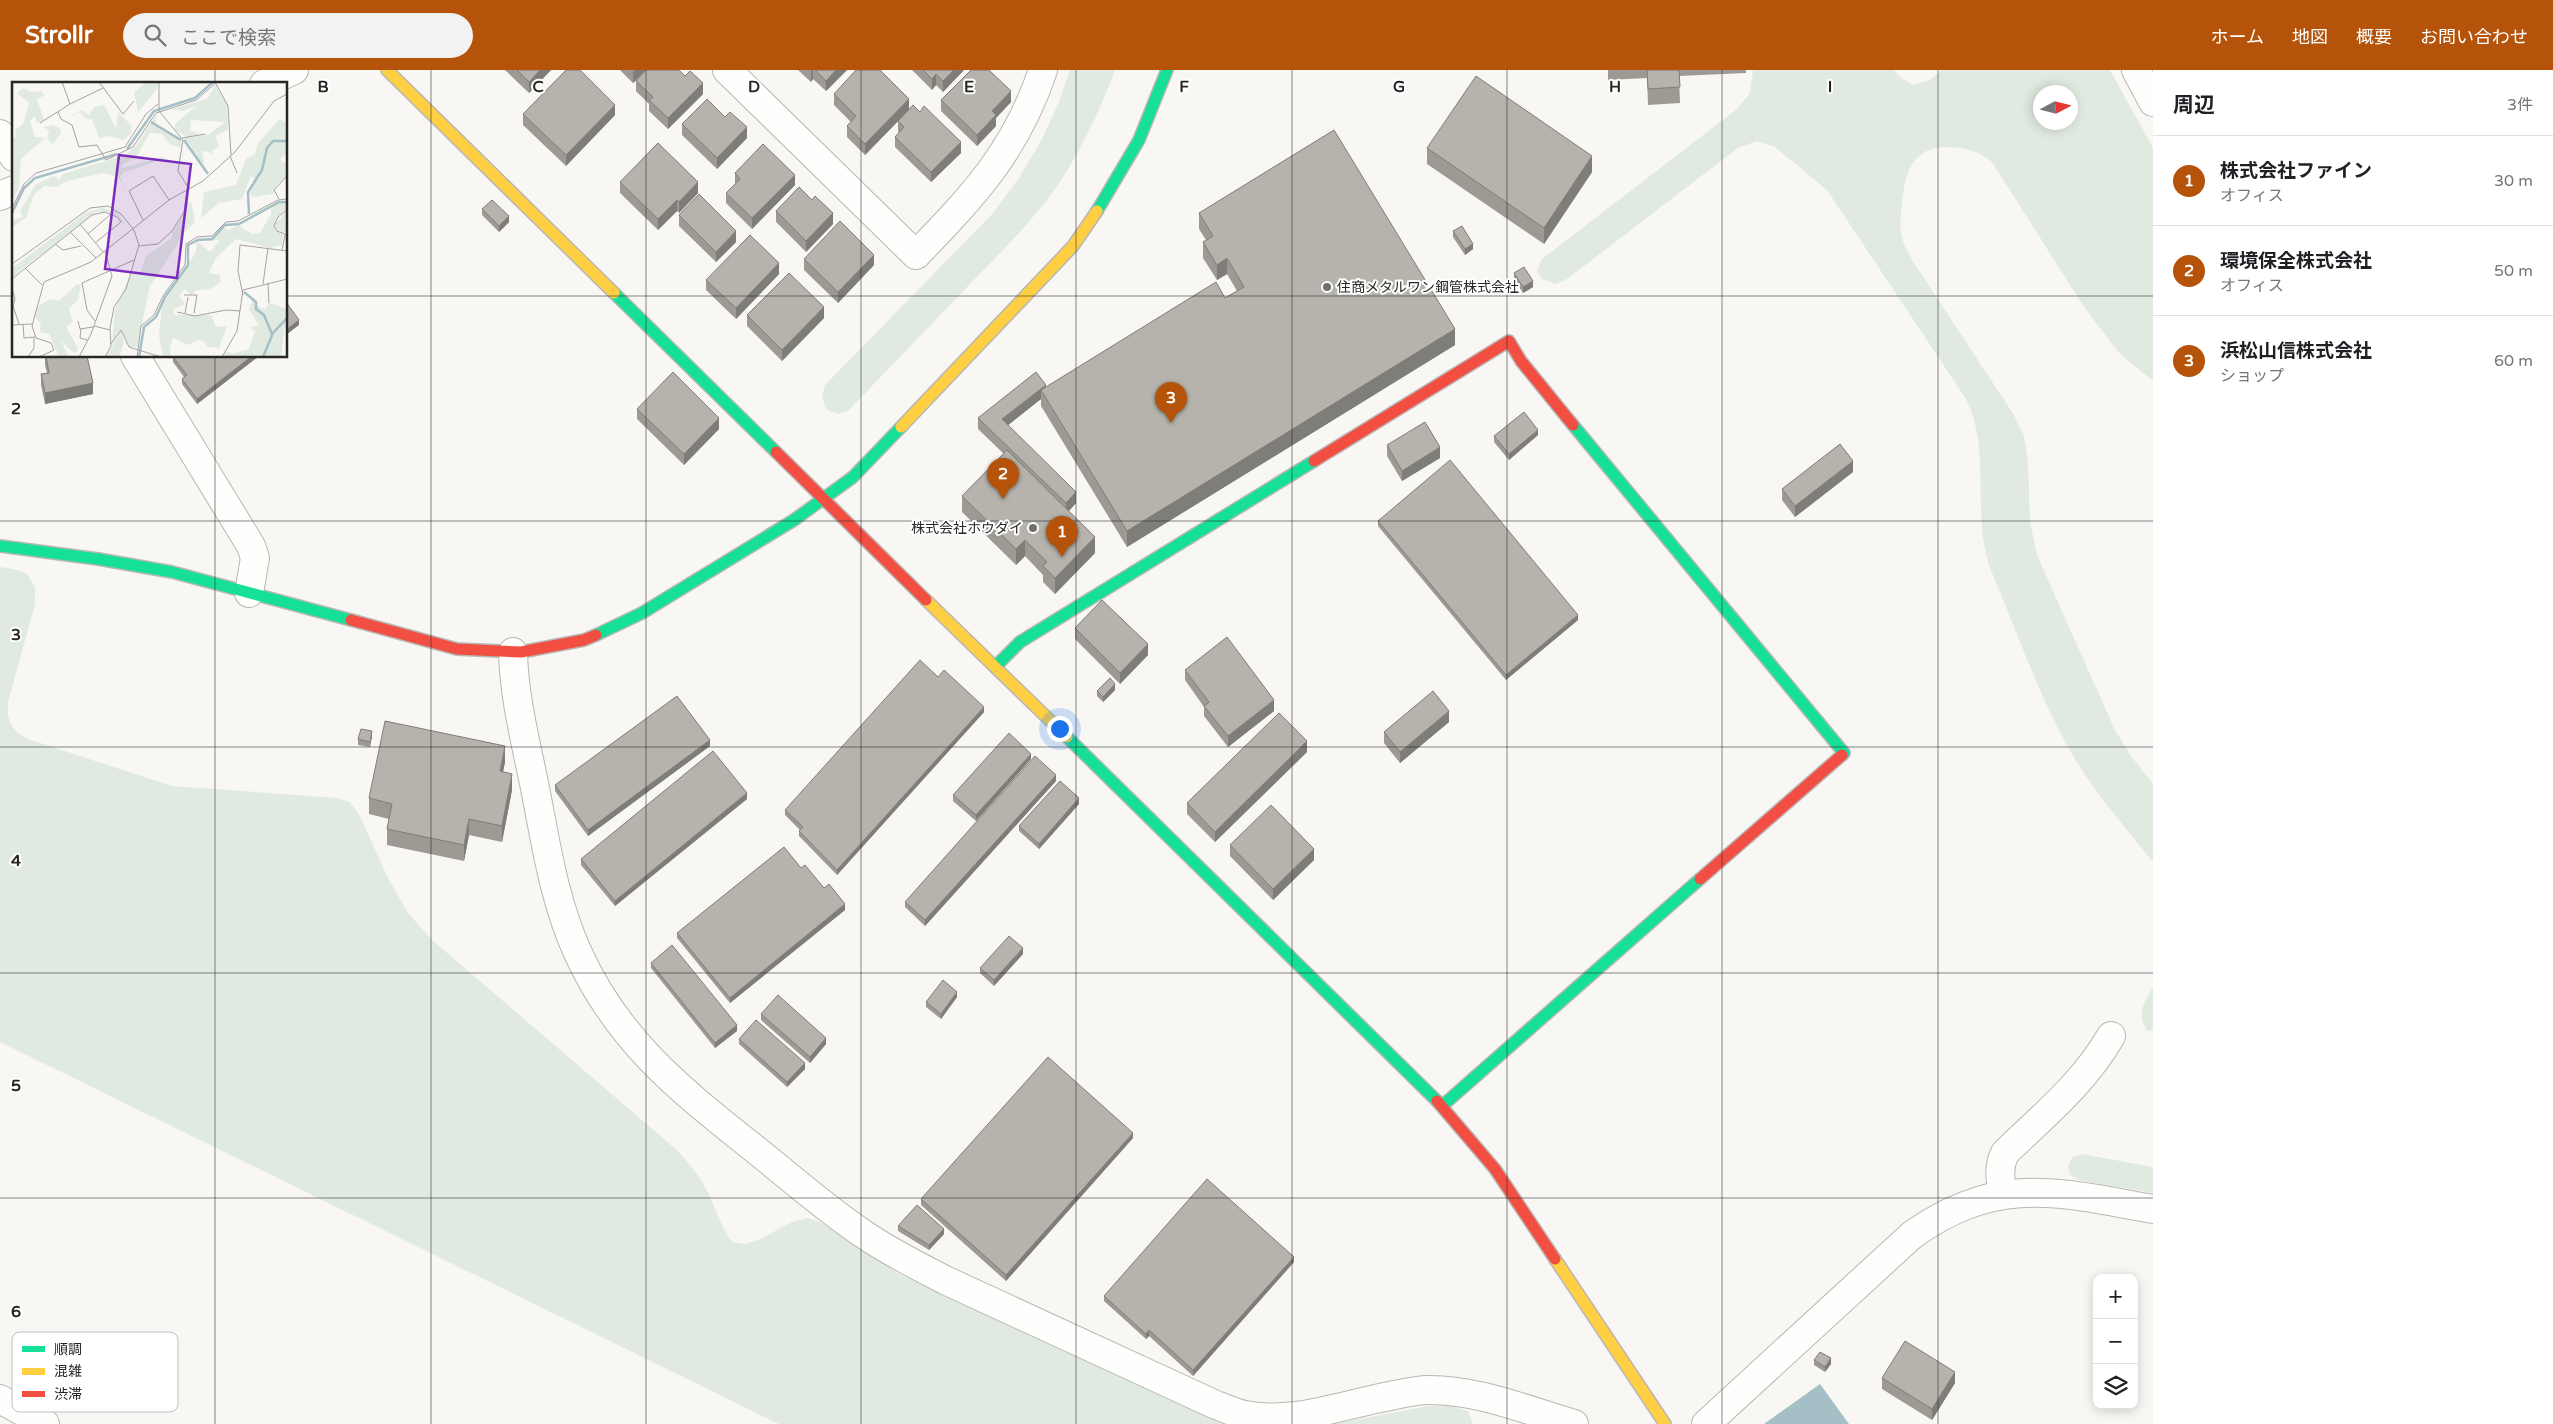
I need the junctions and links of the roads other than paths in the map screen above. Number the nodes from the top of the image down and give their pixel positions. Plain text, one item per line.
1 (294, 70) edge
2 (386, 70) edge
3 (727, 70) edge
4 (1043, 70) edge
5 (1166, 70) edge
6 (2136, 70) edge
7 (268, 82) edge
8 (2153, 102) edge
9 (0, 134) edge
10 (12, 154) edge
11 (12, 191) edge
12 (0, 196) edge
13 (136, 358) edge
14 (823, 498) junction
15 (0, 546) edge
16 (249, 592) junction
17 (513, 652) junction
18 (995, 667) junction
19 (2110, 1036) dead end
20 (1442, 1106) junction
21 (2003, 1194) junction
22 (2153, 1209) edge
23 (0, 1399) edge
24 (12, 1406) edge
25 (23, 1412) edge
26 (1660, 1422) edge
27 (45, 1424) edge
28 (1574, 1424) edge
29 (1706, 1424) edge

1 - 7 street
2 - 14 street
3 - 4 street
5 - 14 street
6 - 8 street
9 - 10 street
11 - 12 street
13 - 16 street
14 - 17 street
14 - 18 street
15 - 16 street
16 - 17 street
17 - 28 street
18 - 20 street
18 - 20 street
19 - 21 street
20 - 26 street
21 - 22 street
21 - 29 street
23 - 24 street
25 - 27 street

